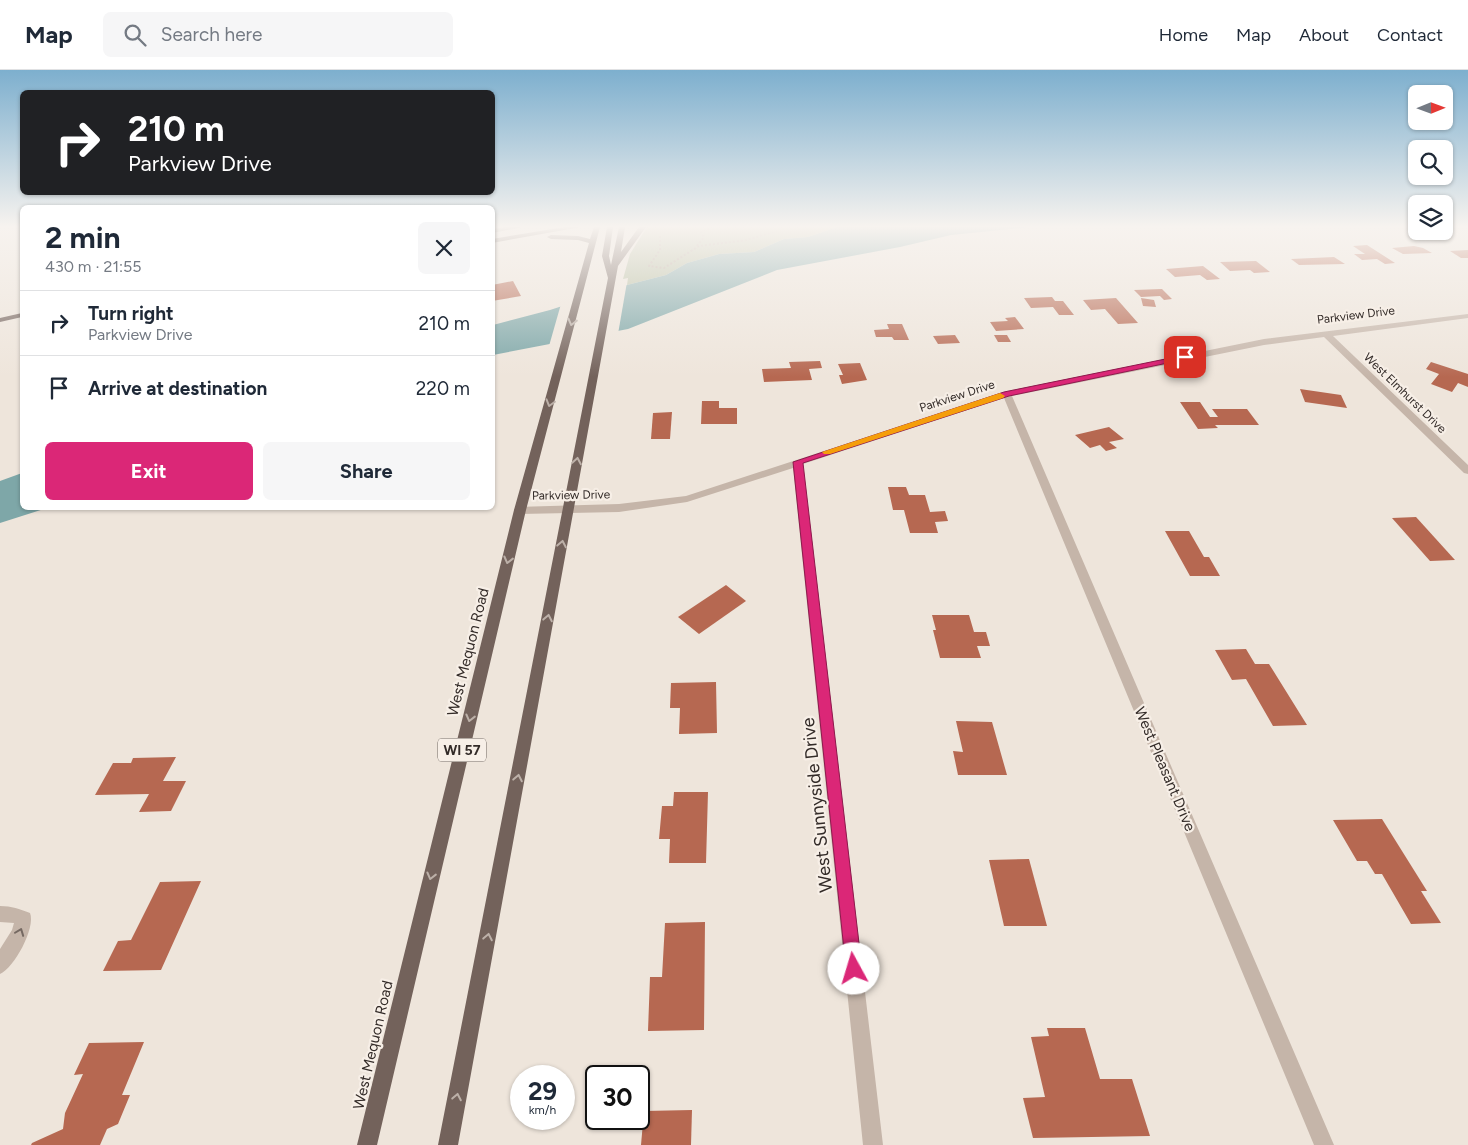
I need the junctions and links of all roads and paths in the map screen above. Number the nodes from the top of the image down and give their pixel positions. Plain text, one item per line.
1 (584, 277) edge
2 (612, 280) edge
3 (20, 315) edge
4 (1468, 316) edge
5 (0, 320) edge
6 (1325, 333) junction
7 (1007, 394) junction
8 (798, 462) junction
9 (1468, 471) edge
10 (569, 509) junction
11 (520, 510) junction
12 (0, 914) edge
13 (0, 965) edge
14 (367, 1145) edge
15 (448, 1145) edge
16 (873, 1145) edge
17 (1324, 1145) edge

1 -> 11 main road, West Mequon Road / WI 57
10 -> 2 main road
3 - 5 main road
4 - 6 street, Parkview Drive
6 - 7 street, Parkview Drive
6 - 9 street, West Elmhurst Drive
7 - 8 street, Parkview Drive
7 - 17 street, West Pleasant Drive
8 - 10 street, Parkview Drive
8 - 16 street, West Sunnyside Drive
10 - 11 street, Parkview Drive
15 -> 10 main road
11 -> 14 main road, West Mequon Road / WI 57
13 -> 12 street

